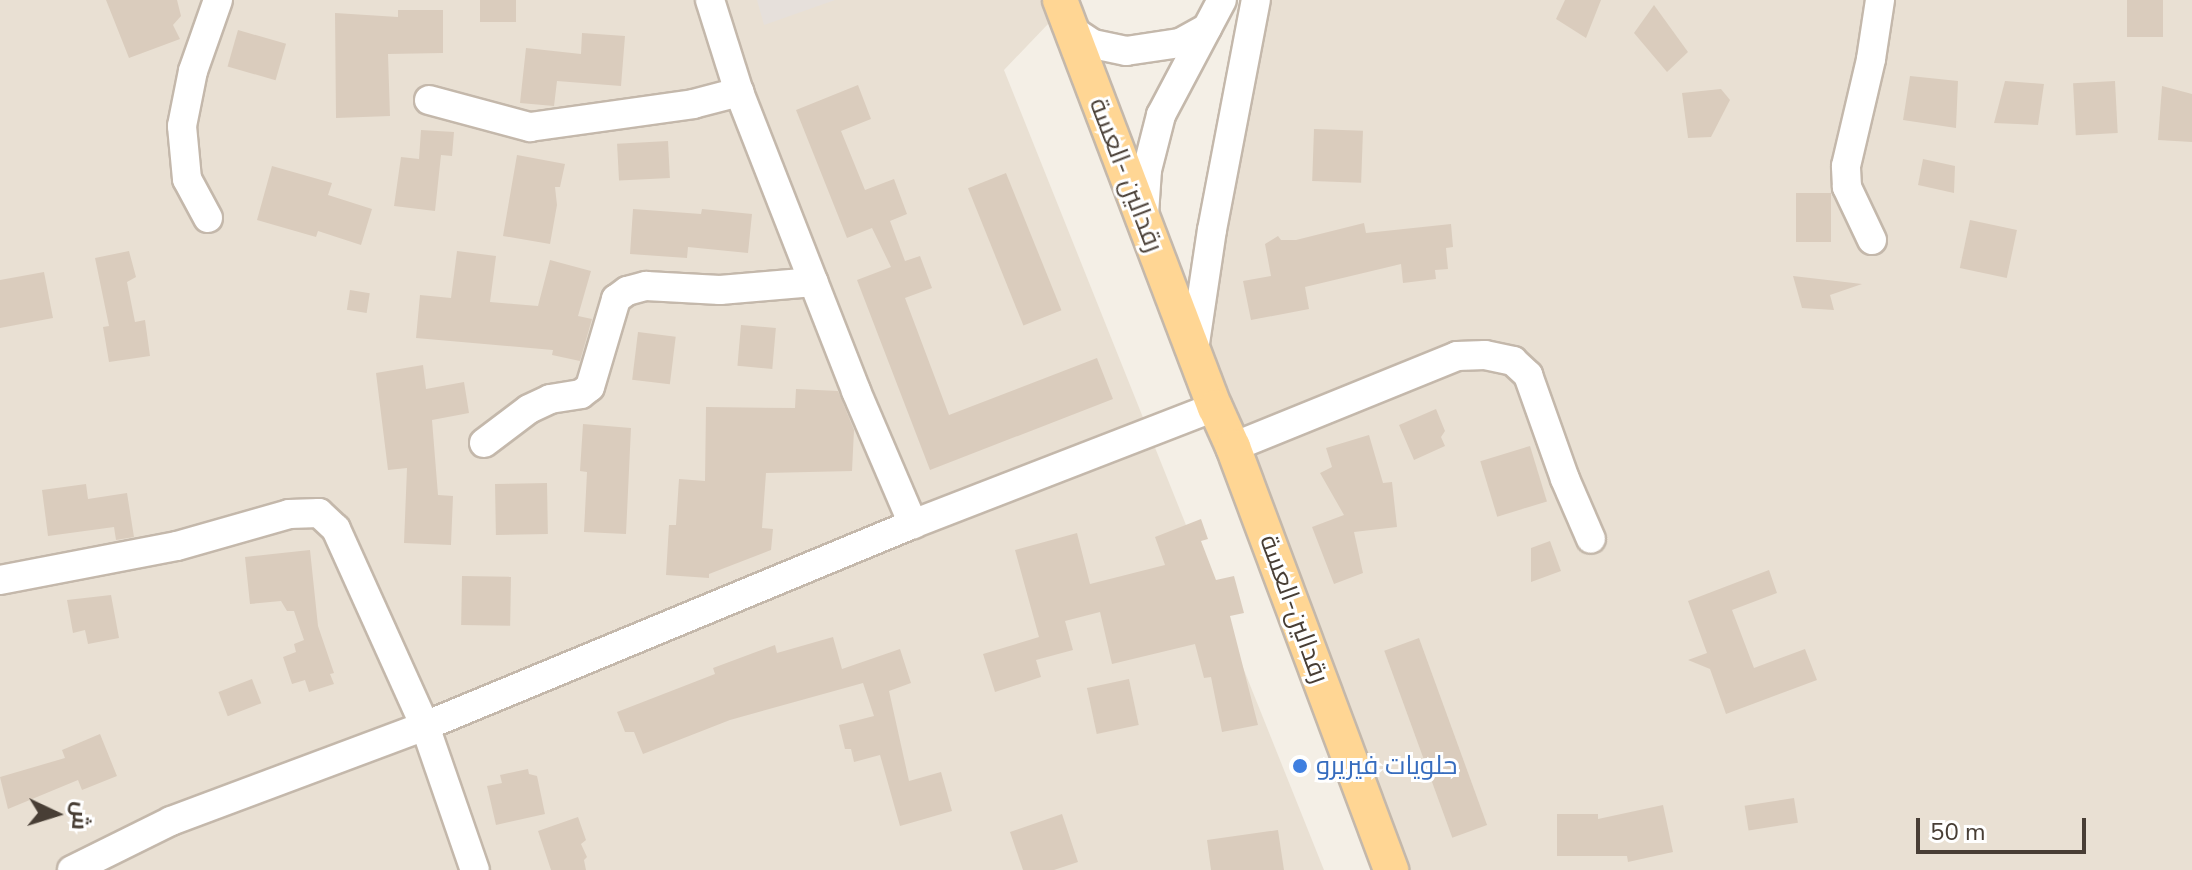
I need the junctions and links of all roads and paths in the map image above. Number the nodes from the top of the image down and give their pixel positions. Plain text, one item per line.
1 (218, 0) edge
2 (710, 0) edge
3 (1222, 0) edge
4 (1256, 0) edge
5 (1880, 0) edge
6 (1066, 15) edge
7 (1208, 27) junction
8 (739, 92) junction
9 (429, 100) dead end
10 (208, 218) dead end
11 (1143, 220) junction
12 (1872, 240) dead end
13 (814, 282) junction
14 (1194, 350) junction
15 (1215, 407) junction
16 (484, 443) dead end
17 (1233, 447) junction
18 (913, 524) junction
19 (1591, 539) dead end
20 (0, 580) edge
21 (425, 726) junction
22 (72, 870) edge
23 (475, 870) edge
24 (1391, 870) edge

1 - 10 street
2 - 8 street
3 - 7 street
4 - 14 street
5 - 12 street
6 - 7 street
6 - 11 main road, رقدالين -العسة
7 - 11 street
8 - 9 street
8 - 13 street
11 - 14 main road, رقدالين -العسة
13 - 16 street
13 - 18 street
14 - 15 main road, رقدالين-العسة
15 - 17 main road, رقدالين-العسة
15 - 18 street
17 - 19 street
17 - 24 main road, رقدالين-العسة
18 - 21 street
20 - 21 street
21 - 22 street
21 - 23 street

